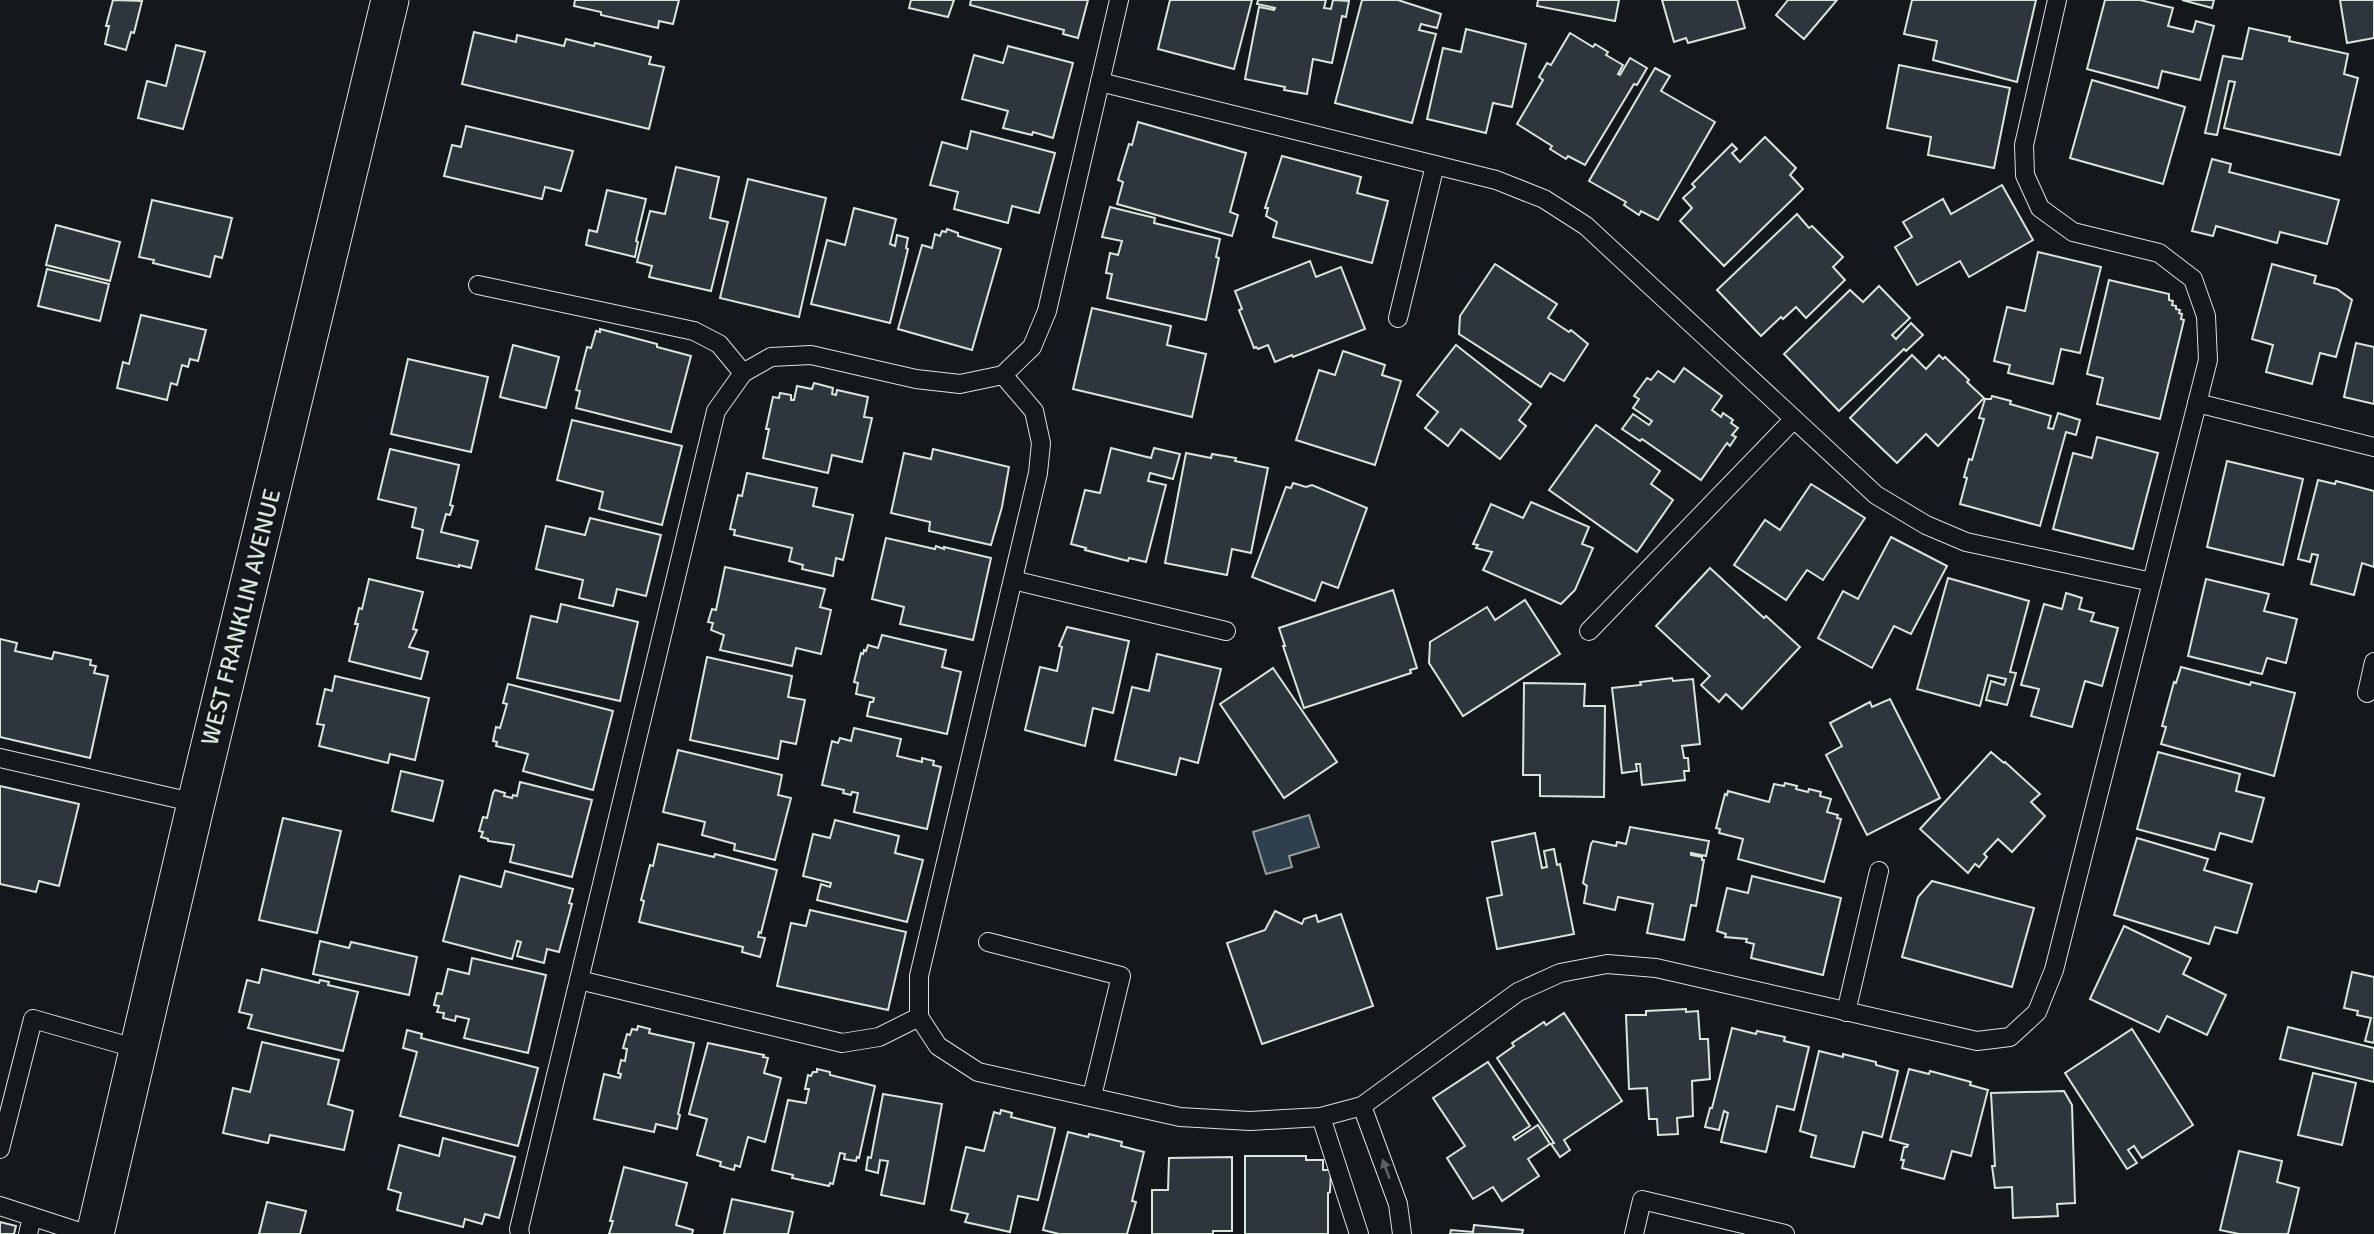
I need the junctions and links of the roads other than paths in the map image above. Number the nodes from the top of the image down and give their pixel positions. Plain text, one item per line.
1 (390, 0) edge
2 (1119, 0) edge
3 (2057, 0) edge
4 (1100, 82) junction
5 (1435, 164) junction
6 (478, 285) dead end
7 (1398, 318) dead end
8 (743, 373) junction
9 (1003, 375) junction
10 (2197, 403) junction
11 (1794, 419) junction
12 (2374, 447) edge
13 (1013, 580) junction
14 (2152, 582) junction
15 (1226, 631) dead end
16 (1589, 631) dead end
17 (2374, 662) edge
18 (2367, 693) dead end
19 (0, 758) edge
20 (196, 803) junction
21 (1879, 871) dead end
22 (988, 942) dead end
23 (579, 980) junction
24 (1846, 1012) junction
25 (919, 1017) junction
26 (138, 1049) junction
27 (1092, 1097) junction
28 (1362, 1106) junction
29 (1321, 1117) junction
30 (0, 1149) edge
31 (0, 1206) edge
32 (30, 1225) edge
33 (86, 1234) edge
34 (95, 1234) edge
35 (520, 1234) edge
36 (1359, 1234) edge
37 (1402, 1234) edge
38 (1634, 1234) edge
39 (1785, 1234) edge

1 - 20 street, WEST FRANKLIN AVENUE
2 - 4 lane
3 - 10 lane
4 - 5 lane
4 - 9 lane
5 - 7 lane
5 - 11 lane
6 - 8 lane
8 - 9 lane
8 - 23 lane
9 - 13 lane
10 - 12 lane
10 - 14 lane
11 - 14 lane
11 - 16 lane
13 - 15 lane
13 - 25 lane
14 - 24 lane
17 - 18 lane
19 - 20 lane
20 - 26 street, WEST FRANKLIN AVENUE
21 - 24 lane
22 - 27 lane
23 - 25 lane
23 - 35 lane
24 - 28 lane
25 - 27 lane
26 - 30 lane
26 - 34 street, WEST FRANKLIN AVENUE
27 - 29 lane
28 - 29 lane
37 -> 28 lane
29 - 36 lane
31 - 32 lane
32 - 33 lane
38 - 39 lane

